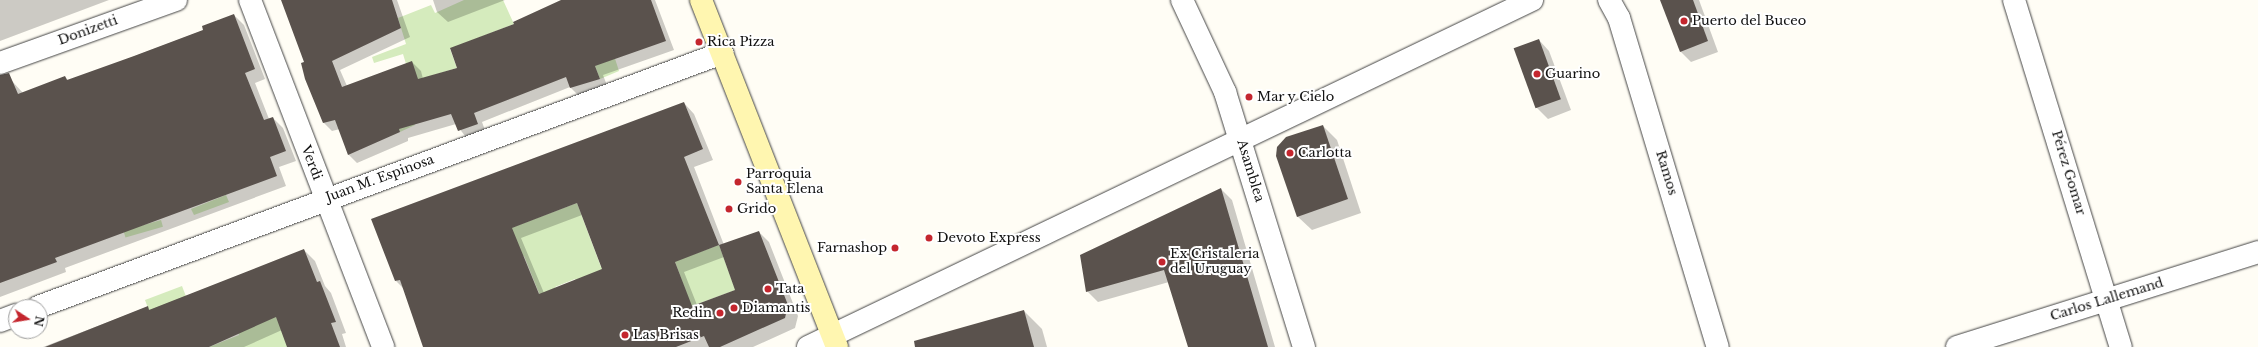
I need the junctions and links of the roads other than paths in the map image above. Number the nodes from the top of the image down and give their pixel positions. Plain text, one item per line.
1 (176, 0) edge
2 (250, 0) edge
3 (701, 0) edge
4 (1182, 0) edge
5 (1532, 0) edge
6 (1609, 0) edge
7 (2014, 0) edge
8 (722, 53) junction
9 (0, 63) edge
10 (1240, 139) junction
11 (325, 200) junction
12 (2258, 252) edge
13 (2107, 300) junction
14 (48, 303) edge
15 (835, 341) edge
16 (383, 347) edge
17 (808, 347) edge
18 (1304, 347) edge
19 (1718, 347) edge
20 (1957, 347) edge
21 (2121, 347) edge

1 - 9 street, Donizetti
2 - 11 street, Verdi
3 - 8 main road
4 - 10 street, Asamblea
5 - 10 street
6 - 19 street, Ramos
7 - 13 street, Pérez Gomar
8 - 11 street, Juan M. Espinosa
8 - 15 main road
10 - 15 street
10 - 18 street, Asamblea
11 - 14 street, Juan M. Espinosa
11 - 16 street, Verdi
12 - 13 street, Carlos Lallemand
13 - 20 street, Carlos Lallemand
13 - 21 street, Pérez Gomar
15 - 17 street

